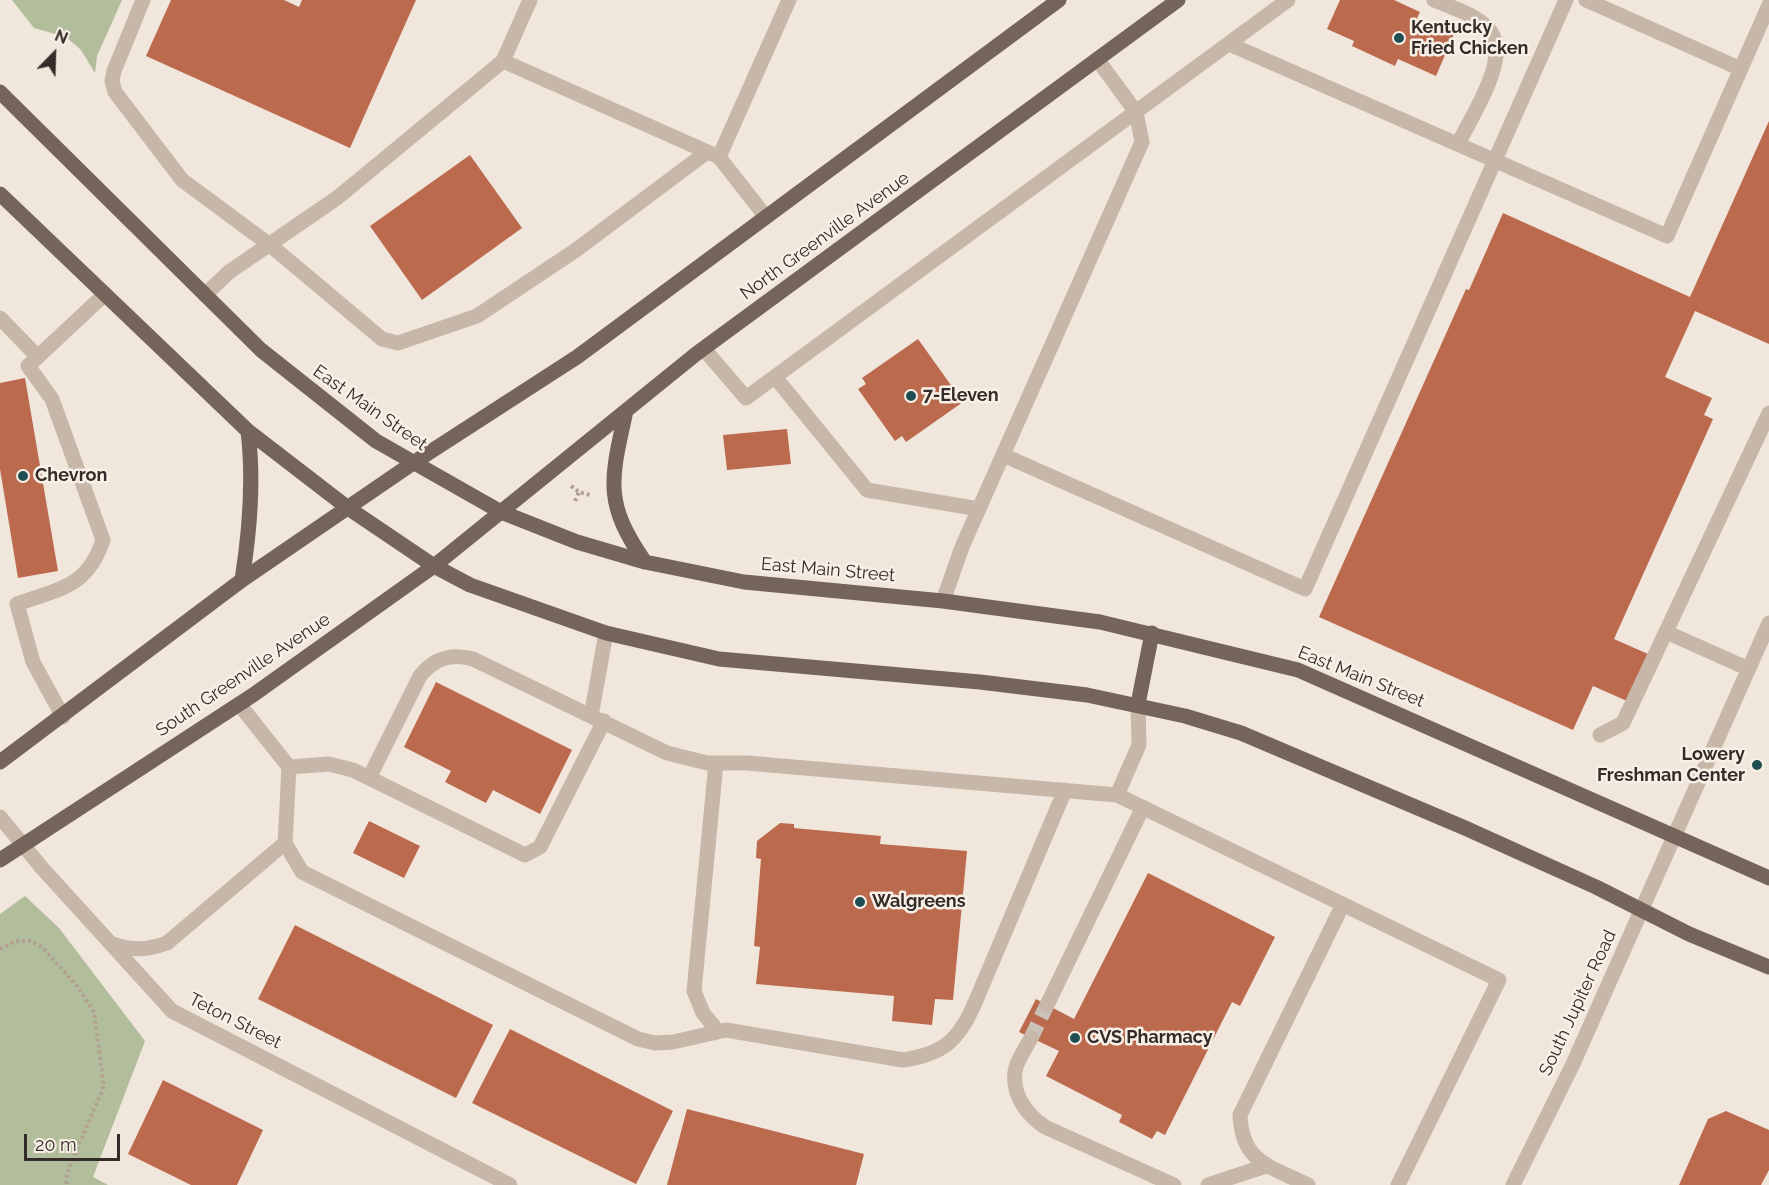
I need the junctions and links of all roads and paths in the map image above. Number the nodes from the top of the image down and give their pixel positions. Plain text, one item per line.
1 (143, 0) edge
2 (530, 0) edge
3 (789, 0) edge
4 (1059, 0) edge
5 (1178, 0) edge
6 (1288, 0) edge
7 (1434, 0) edge
8 (1566, 0) edge
9 (1586, 0) edge
10 (1769, 5) edge
11 (1228, 44) junction
12 (1097, 59) junction
13 (503, 61) junction
14 (1741, 69) junction
15 (0, 92) edge
16 (1136, 112) junction
17 (1458, 144) junction
18 (713, 154) junction
19 (1495, 160) junction
20 (0, 194) edge
21 (766, 218) junction
22 (270, 245) junction
23 (105, 294) junction
24 (205, 295) junction
25 (0, 318) edge
26 (704, 349) junction
27 (38, 357) junction
28 (775, 377) junction
29 (626, 411) junction
30 (1768, 419) edge
31 (248, 431) junction
32 (1003, 455) junction
33 (413, 463) junction
34 (571, 486) dead end
35 (579, 492) junction
36 (590, 495) dead end
37 (575, 501) dead end
38 (348, 508) junction
39 (979, 509) junction
40 (501, 512) junction
41 (645, 562) junction
42 (434, 566) junction
43 (242, 579) junction
44 (943, 601) junction
45 (1769, 623) edge
46 (1666, 632) junction
47 (606, 633) junction
48 (1152, 633) junction
49 (1749, 669) junction
50 (239, 704) junction
51 (1138, 704) junction
52 (63, 717) junction
53 (598, 718) junction
54 (1600, 735) dead end
55 (0, 762) edge
56 (716, 763) junction
57 (289, 767) junction
58 (369, 778) junction
59 (1065, 790) junction
60 (1118, 795) junction
61 (1143, 807) junction
62 (0, 817) edge
63 (1676, 836) junction
64 (285, 843) junction
65 (22, 844) junction
66 (0, 860) edge
67 (1769, 878) edge
68 (1343, 904) junction
69 (1642, 909) junction
70 (110, 943) junction
71 (0, 949) edge
72 (1769, 967) edge
73 (1047, 1005) tunnel mouth
74 (718, 1031) junction
75 (1031, 1038) tunnel mouth
76 (1266, 1166) junction
77 (66, 1185) edge
78 (510, 1185) edge
79 (1174, 1185) edge
80 (1208, 1185) edge
81 (1308, 1185) edge
82 (1398, 1185) edge
83 (1513, 1185) edge

1 - 22 street
2 - 13 street
3 - 18 street
4 - 21 main road
5 - 12 main road, North Greenville Avenue
6 - 11 street
7 - 17 street
8 - 19 street
9 - 14 street
10 - 14 street
11 - 16 street
11 - 17 street
12 - 16 street
12 - 26 main road, North Greenville Avenue
13 - 18 street
13 - 22 street
14 - 19 street
15 - 24 main road, East Main Street
16 - 28 street
16 - 32 street
17 - 19 street
18 - 21 street
18 - 22 street
19 - 32 street
20 - 23 main road
21 - 33 main road
22 - 24 street
23 - 27 street
23 - 31 main road
24 - 33 main road, East Main Street
25 - 27 street
26 - 28 street
26 - 29 main road, North Greenville Avenue
27 - 52 street
28 - 39 street
29 - 40 main road, North Greenville Avenue
29 - 41 main road
30 - 46 street
31 - 38 main road
31 - 43 main road
32 - 39 street
33 - 38 main road
33 - 40 main road, East Main Street
34 - 35 path
35 - 36 path
35 - 37 path
38 - 42 main road
38 - 43 main road
39 - 44 street
40 - 41 main road, East Main Street
40 - 42 main road, South Greenville Avenue
41 - 44 main road, East Main Street
42 - 47 main road
42 - 50 main road, South Greenville Avenue
43 - 52 main road
44 - 48 main road, East Main Street
45 - 49 street, South Jupiter Road
46 - 49 street
46 - 54 street
47 - 51 main road
47 - 53 street
48 - 51 main road
48 - 63 main road, East Main Street
49 - 63 street, South Jupiter Road
50 - 57 street
50 - 65 main road, South Greenville Avenue
51 - 60 street
51 - 69 main road
52 - 55 main road
53 - 56 street
53 - 58 street
53 - 58 street
56 - 59 street
56 - 74 street
57 - 58 street
57 - 64 street
59 - 60 street
59 - 74 street
60 - 61 street
61 - 68 street
61 - 73 street
62 - 65 street, Teton Street
63 - 67 main road, East Main Street
63 - 69 street, South Jupiter Road
64 - 70 street
64 - 74 street
65 - 66 main road, South Greenville Avenue
65 - 70 street, Teton Street
68 - 76 street
68 - 82 street
69 - 72 main road
69 - 83 street, South Jupiter Road
70 - 78 street, Teton Street
71 - 77 path
75 - 79 street
76 - 80 street
76 - 81 street

